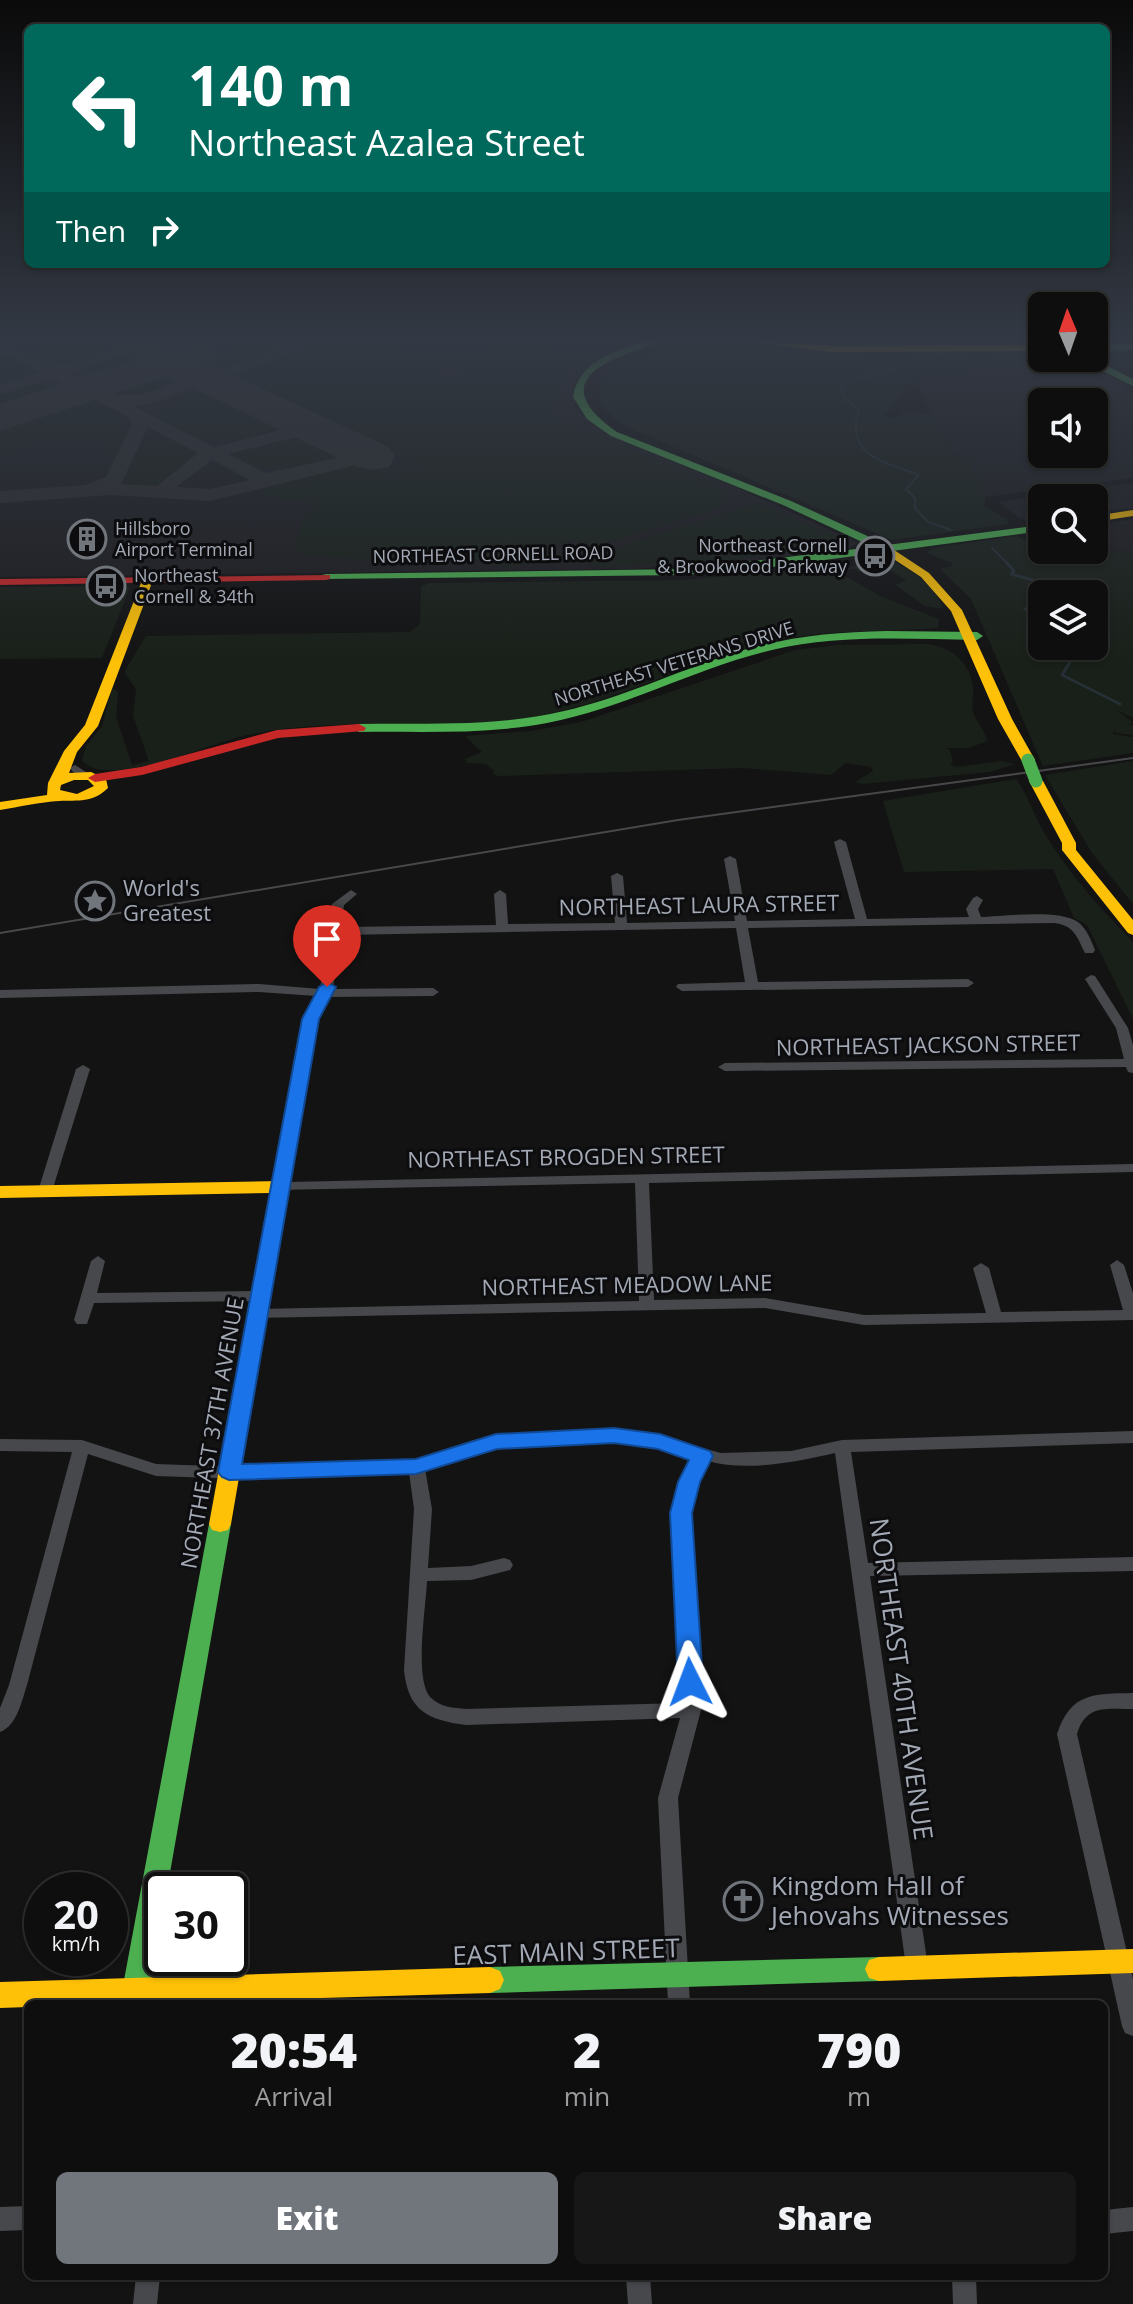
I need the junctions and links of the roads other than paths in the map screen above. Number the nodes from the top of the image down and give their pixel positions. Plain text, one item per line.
1 (652, 449) edge
2 (670, 449) edge
3 (1133, 513) edge
4 (1108, 517) edge
5 (1028, 528) edge
6 (889, 548) junction
7 (147, 580) junction
8 (0, 582) edge
9 (973, 638) junction
10 (85, 773) junction
11 (57, 788) junction
12 (0, 804) edge
13 (840, 842) dead end
14 (1069, 843) junction
15 (730, 859) dead end
16 (617, 876) dead end
17 (351, 894) dead end
18 (500, 894) dead end
19 (977, 900) dead end
20 (1133, 916) edge
21 (976, 920) junction
22 (862, 922) junction
23 (741, 924) junction
24 (621, 926) junction
25 (502, 928) junction
26 (1133, 930) edge
27 (334, 931) junction
28 (1089, 950) dead end
29 (1091, 979) dead end
30 (968, 983) dead end
31 (752, 986) junction
32 (682, 987) dead end
33 (433, 992) dead end
34 (326, 993) junction
35 (0, 994) edge
36 (1132, 1066) edge
37 (725, 1067) dead end
38 (83, 1069) dead end
39 (1133, 1168) edge
40 (642, 1179) junction
41 (280, 1187) junction
42 (45, 1191) junction
43 (0, 1192) edge
44 (98, 1261) dead end
45 (1117, 1265) dead end
46 (981, 1268) dead end
47 (88, 1298) junction
48 (260, 1305) junction
49 (647, 1306) junction
50 (1132, 1315) edge
51 (995, 1317) junction
52 (82, 1320) dead end
53 (1133, 1437) edge
54 (0, 1445) edge
55 (82, 1446) junction
56 (842, 1446) junction
57 (702, 1456) junction
58 (416, 1466) junction
59 (229, 1472) junction
60 (1133, 1564) edge
61 (504, 1565) dead end
62 (859, 1570) junction
63 (420, 1575) junction
64 (1133, 1701) edge
65 (692, 1710) junction
66 (0, 1724) edge
67 (1125, 1961) edge
68 (917, 1967) junction
69 (678, 1975) junction
70 (0, 1995) edge
71 (135, 1997) edge
72 (679, 2000) edge
73 (1133, 2026) edge
74 (24, 2218) edge
75 (0, 2219) edge
76 (1133, 2219) edge
77 (1108, 2222) edge
78 (148, 2280) edge
79 (638, 2280) edge
80 (964, 2280) edge
81 (145, 2304) edge
82 (640, 2304) edge
83 (965, 2304) edge

1 - 6 main road
2 - 6 main road
3 - 4 main road
5 - 6 main road, NORTHEAST CORNELL ROAD
6 - 7 main road, NORTHEAST CORNELL ROAD
6 - 9 main road
7 - 8 main road, NORTHEAST CORNELL ROAD
7 - 10 main road
9 - 10 main road, NORTHEAST VETERANS DRIVE
9 - 14 main road, bridge
10 - 11 main road
10 - 11 main road, NORTHEAST VETERANS DRIVE
11 - 12 main road
13 - 22 street
14 - 20 main road
14 - 26 main road
15 - 23 street
16 - 24 street
17 - 27 street, NORTHEAST 37TH AVENUE
18 - 25 street
19 - 21 street
21 - 22 street, NORTHEAST LAURA STREET
21 - 28 street, NORTHEAST LAURA STREET
22 - 23 street, NORTHEAST LAURA STREET
23 - 24 street, NORTHEAST LAURA STREET
23 - 31 street
24 - 25 street, NORTHEAST LAURA STREET
25 - 27 street, NORTHEAST LAURA STREET
27 - 34 street, NORTHEAST 37TH AVENUE
29 - 36 street
30 - 31 street
31 - 32 street
33 - 34 street
34 - 35 street
34 - 41 street, NORTHEAST 37TH AVENUE
36 - 37 street, NORTHEAST JACKSON STREET
38 - 42 street
39 - 40 street, NORTHEAST BROGDEN STREET
40 - 41 street, NORTHEAST BROGDEN STREET
40 - 49 street
41 - 42 main road, NORTHEAST BROGDEN STREET
41 - 48 main road, NORTHEAST 37TH AVENUE
42 - 43 main road, NORTHEAST BROGDEN STREET
44 - 47 street
45 - 50 street, NORTHEAST MEADOW LANE
46 - 51 street
47 - 48 street, NORTHEAST MEADOW LANE
47 - 52 street
48 - 49 street, NORTHEAST MEADOW LANE
48 - 59 main road, NORTHEAST 37TH AVENUE
49 - 51 street, NORTHEAST MEADOW LANE
50 - 51 street, NORTHEAST MEADOW LANE
53 - 56 street
54 - 55 street
55 - 59 street
55 - 66 street
56 - 57 street
56 - 62 street, NORTHEAST 40TH AVENUE
57 - 58 street
57 - 65 street
58 - 59 street
58 - 63 street
59 - 71 main road, NORTHEAST 37TH AVENUE
60 - 62 street
61 - 63 street
62 - 68 street, NORTHEAST 40TH AVENUE
63 - 65 street
64 - 67 street
65 - 69 street
67 - 68 main road, EAST MAIN STREET
67 - 73 street
68 - 69 main road, EAST MAIN STREET
69 - 71 main road, EAST MAIN STREET
69 - 72 street
70 - 71 main road, EAST MAIN STREET
74 - 75 street
76 - 77 street
78 - 81 street
79 - 82 street
80 - 83 street

